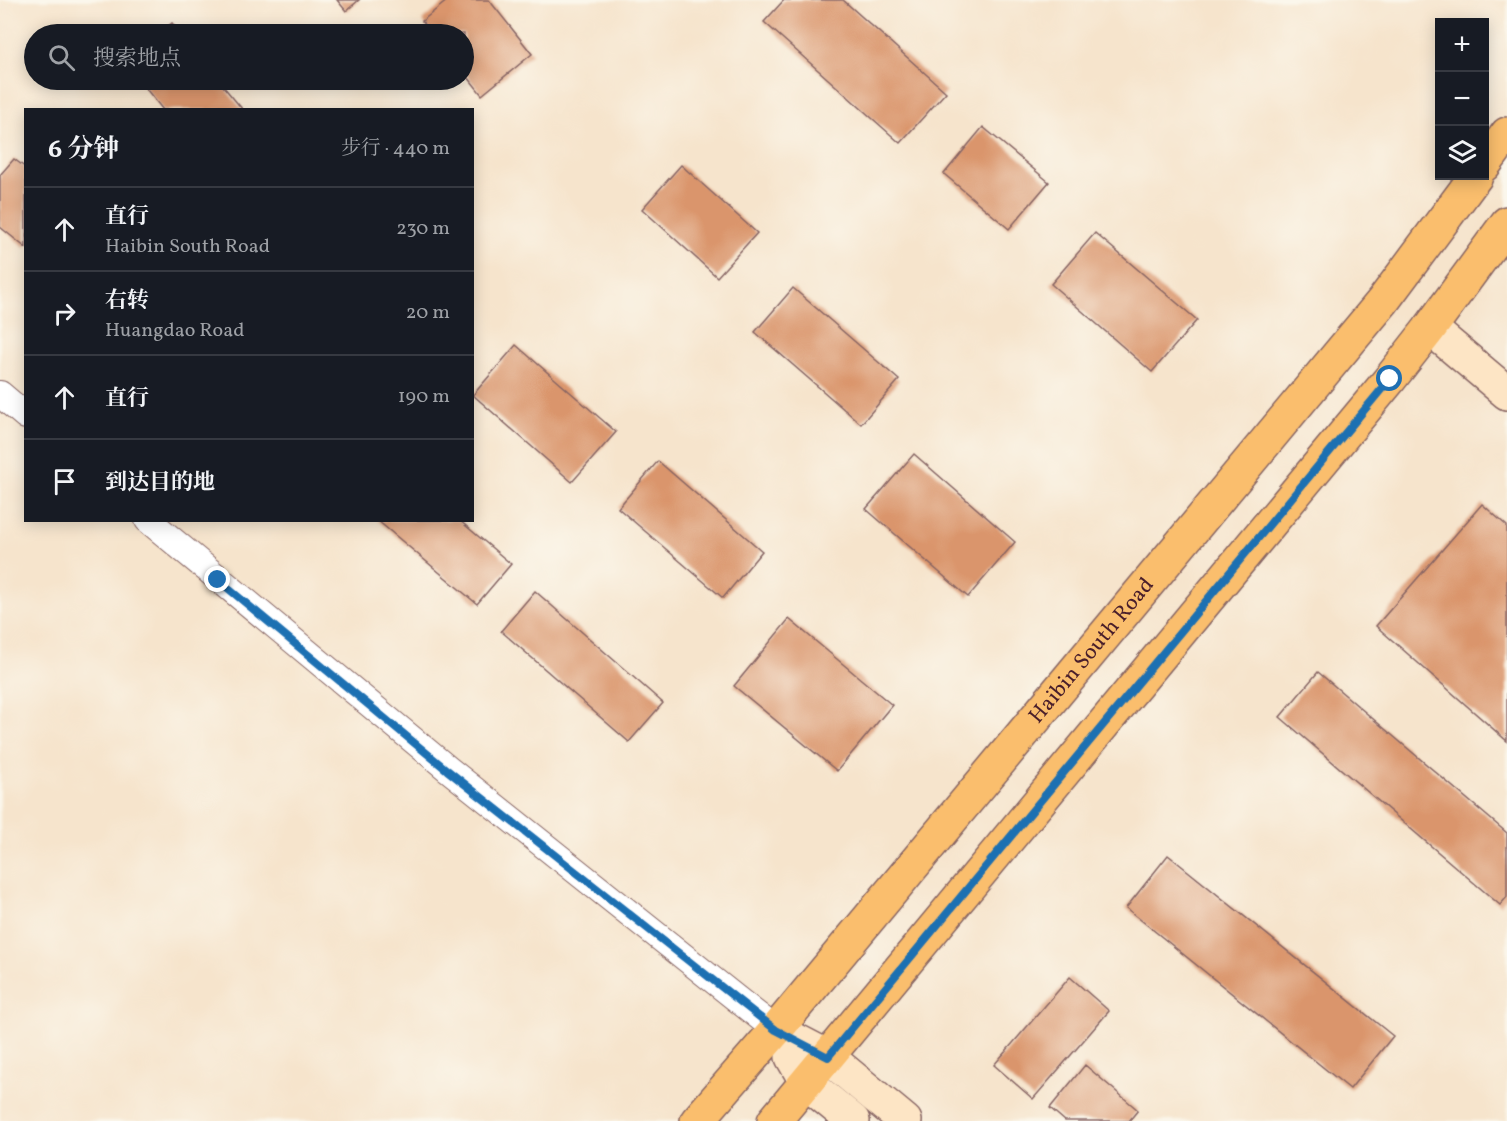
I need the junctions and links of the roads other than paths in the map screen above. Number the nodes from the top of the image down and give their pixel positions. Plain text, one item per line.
1 (1507, 134) edge
2 (1489, 159) edge
3 (1473, 180) edge
4 (1507, 223) edge
5 (1430, 328) junction
6 (1507, 393) edge
7 (0, 394) edge
8 (24, 414) edge
9 (150, 522) edge
10 (776, 1030) junction
11 (828, 1057) junction
12 (807, 1083) junction
13 (697, 1121) edge
14 (774, 1121) edge
15 (853, 1121) edge
16 (905, 1121) edge

1 - 2 main road
3 - 10 main road, Haibin South Road
4 - 5 main road
5 - 6 main road
5 - 11 main road
7 - 8 street
9 - 10 street
10 - 11 main road
10 - 12 main road
10 - 13 main road, Haibin South Road
11 - 12 main road
11 - 16 main road
12 - 14 main road
12 - 15 main road

